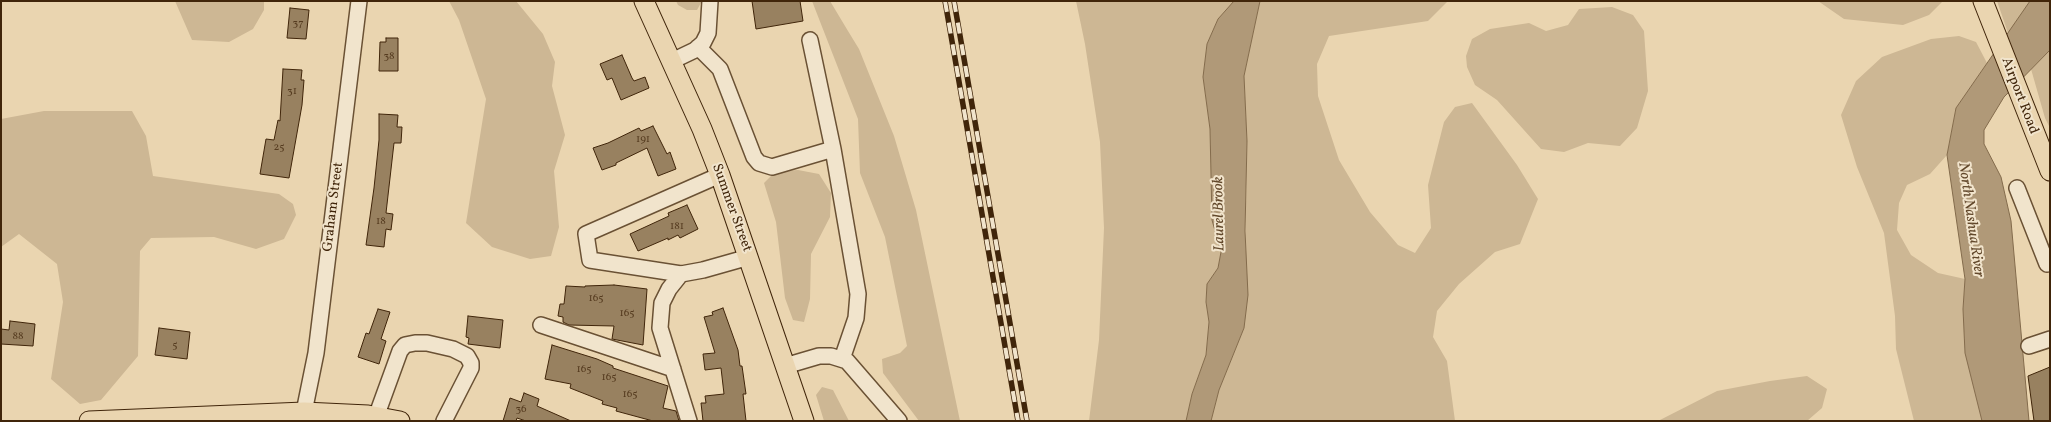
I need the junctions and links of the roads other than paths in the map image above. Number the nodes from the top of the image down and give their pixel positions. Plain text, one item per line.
1 (359, 1) edge
2 (644, 1) edge
3 (710, 1) edge
4 (1983, 1) edge
5 (810, 40) dead end
6 (698, 47) junction
7 (672, 61) junction
8 (833, 149) junction
9 (2050, 172) edge
10 (720, 175) junction
11 (2017, 188) dead end
12 (2043, 234) edge
13 (748, 257) junction
14 (2046, 264) dead end
15 (681, 274) junction
16 (541, 325) dead end
17 (2050, 339) edge
18 (2029, 346) dead end
19 (842, 359) junction
20 (785, 366) junction
21 (673, 369) junction
22 (304, 412) junction
23 (376, 416) junction
24 (89, 421) edge
25 (400, 421) edge
26 (444, 421) edge
27 (689, 421) edge
28 (804, 421) edge
29 (899, 421) edge

1 - 22 street, Graham Street
2 - 7 main road, Summer Street
3 - 6 street
4 - 9 main road, Airport Road
5 - 8 street
6 - 7 street
6 - 8 street
7 - 10 main road, Summer Street
8 - 19 street
10 - 13 main road, Summer Street
10 - 15 street
11 - 12 street
12 - 14 street
13 - 15 street
13 - 20 main road, Summer Street
15 - 21 street
16 - 21 street
17 - 18 street
19 - 20 street
19 - 29 street
20 - 28 main road, Summer Street
21 - 27 street
22 - 23 main road
22 - 24 main road
23 - 25 main road
23 - 26 street

